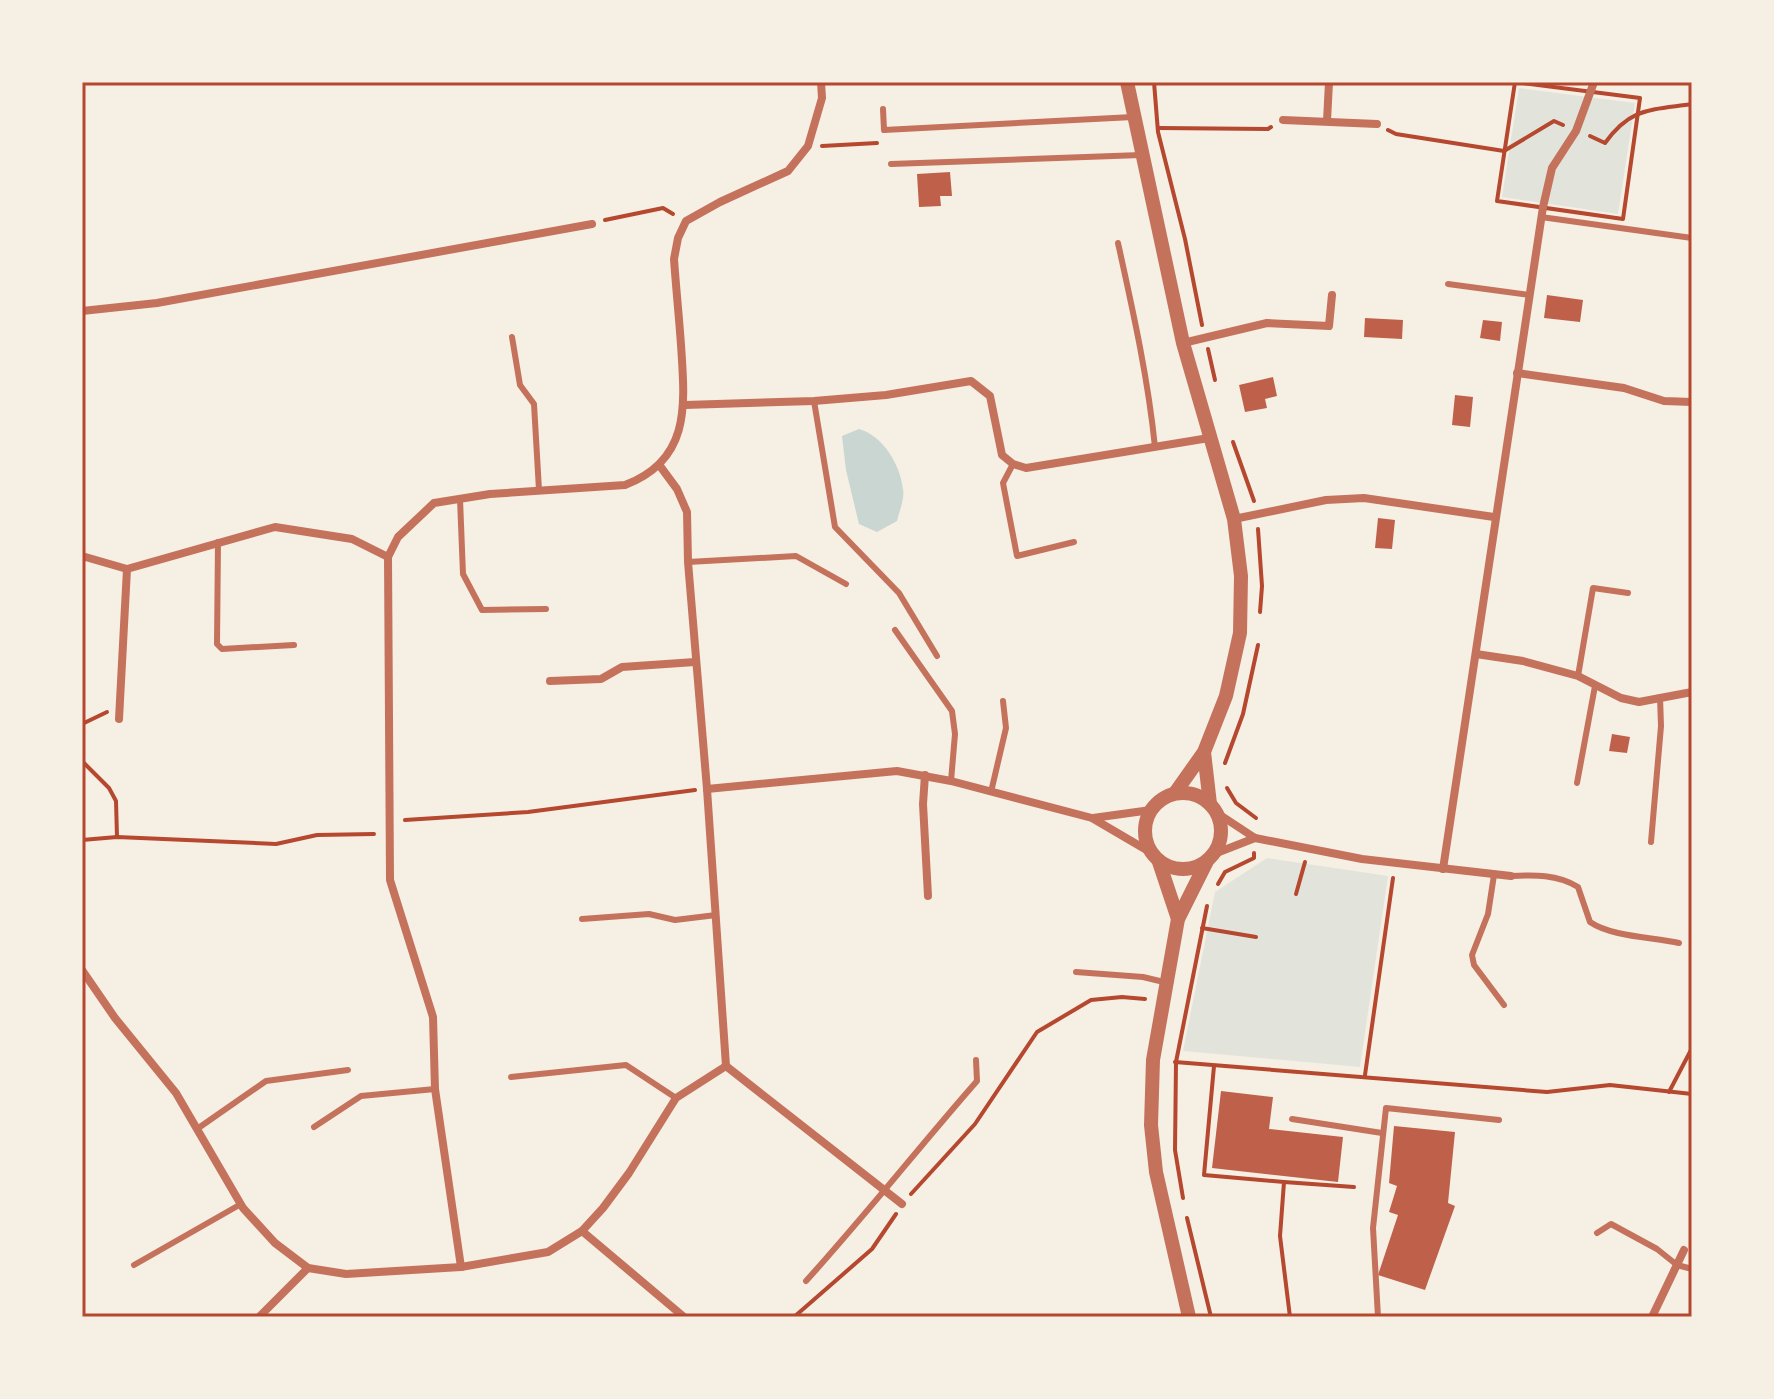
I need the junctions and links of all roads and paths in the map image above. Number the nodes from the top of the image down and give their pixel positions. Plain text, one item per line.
1 (821, 82) edge
2 (1127, 82) edge
3 (1329, 82) edge
4 (1594, 82) edge
5 (1591, 93) junction
6 (1692, 104) edge
7 (883, 109) dead end
8 (1639, 112) junction
9 (1133, 117) junction
10 (1283, 120) joint
11 (1327, 121) junction
12 (1377, 124) joint
13 (1158, 128) dead end
14 (1576, 131) junction
15 (1504, 151) junction
16 (1141, 155) junction
17 (891, 164) dead end
18 (1542, 212) junction
19 (686, 221) junction
20 (592, 224) joint
21 (1692, 238) edge
22 (1118, 243) dead end
23 (1448, 284) dead end
24 (1332, 295) dead end
25 (1529, 295) junction
26 (82, 311) edge
27 (512, 337) dead end
28 (1183, 343) junction
29 (1517, 373) junction
30 (814, 401) junction
31 (1692, 402) edge
32 (685, 405) junction
33 (1209, 438) junction
34 (1155, 447) junction
35 (1013, 464) junction
36 (660, 466) junction
37 (539, 490) junction
38 (460, 499) junction
39 (1494, 517) junction
40 (1234, 519) junction
41 (218, 542) junction
42 (1074, 542) dead end
43 (82, 556) edge
44 (388, 557) junction
45 (688, 562) junction
46 (127, 569) junction
47 (846, 584) dead end
48 (1628, 593) dead end
49 (546, 609) dead end
50 (895, 630) dead end
51 (294, 645) dead end
52 (1476, 654) junction
53 (937, 656) dead end
54 (695, 662) junction
55 (1578, 676) junction
56 (550, 681) dead end
57 (1595, 686) junction
58 (1692, 692) edge
59 (1660, 697) junction
60 (1003, 701) dead end
61 (120, 706) junction
62 (119, 719) dead end
63 (82, 724) edge
64 (1204, 752) junction
65 (82, 761) edge
66 (925, 775) junction
67 (951, 781) junction
68 (1577, 783) dead end
69 (707, 789) junction
70 (991, 792) junction
71 (1175, 793) junction
72 (1214, 808) junction
73 (1151, 810) junction
74 (1092, 818) junction
75 (391, 820) junction
76 (390, 833) junction
77 (117, 837) junction
78 (1255, 838) junction
79 (82, 840) edge
80 (1651, 842) dead end
81 (1308, 849) junction
82 (1155, 857) junction
83 (1210, 858) junction
84 (1395, 864) junction
85 (1443, 869) junction
86 (1494, 875) junction
87 (1511, 876) joint
88 (1214, 891) dead end
89 (1296, 894) dead end
90 (928, 896) dead end
91 (1208, 900) dead end
92 (716, 915) junction
93 (582, 919) dead end
94 (1178, 919) junction
95 (1202, 928) junction
96 (1256, 937) dead end
97 (1679, 943) dead end
98 (82, 970) edge
99 (1076, 972) dead end
100 (1168, 983) junction
101 (1164, 1000) junction
102 (1504, 1005) dead end
103 (1692, 1048) edge
104 (976, 1060) dead end
105 (1153, 1060) junction
106 (1176, 1062) junction
107 (1214, 1065) junction
108 (726, 1066) junction
109 (348, 1070) dead end
110 (1365, 1076) junction
111 (511, 1077) dead end
112 (435, 1089) junction
113 (1669, 1092) junction
114 (1692, 1094) edge
115 (676, 1098) junction
116 (1292, 1119) dead end
117 (1499, 1120) dead end
118 (314, 1127) dead end
119 (197, 1129) junction
120 (1382, 1133) junction
121 (1284, 1182) junction
122 (1354, 1187) dead end
123 (885, 1191) junction
124 (241, 1204) junction
125 (902, 1204) junction
126 (582, 1231) junction
127 (1597, 1233) dead end
128 (1684, 1250) dead end
129 (134, 1265) dead end
130 (1677, 1265) junction
131 (461, 1267) junction
132 (308, 1268) junction
133 (1692, 1269) edge
134 (806, 1281) dead end
135 (259, 1317) edge
136 (684, 1317) edge
137 (794, 1317) edge
138 (1189, 1317) edge
139 (1211, 1317) edge
140 (1290, 1317) edge
141 (1378, 1317) edge
142 (1652, 1317) edge

1 - 19 street
2 - 9 street
3 - 11 street
4 - 5 street
5 - 8 path
5 - 14 street
5 - 15 path
6 - 8 path
7 - 9 lane
8 - 14 path
8 - 18 path
9 - 16 street
10 - 11 street
10 - 13 path
11 - 12 street
12 - 15 path
14 - 15 path
14 - 18 street
15 - 18 path
16 - 17 lane
16 - 28 street
18 - 21 lane
18 - 25 street
19 - 20 path
19 - 32 street
20 - 26 street
22 - 34 lane
23 - 25 lane
24 - 28 street
25 - 29 street
27 - 37 lane
28 - 33 street
29 - 31 street
29 - 39 street
30 - 32 street
30 - 35 street
30 - 53 lane
32 - 36 street
33 - 34 street
33 - 40 street
34 - 35 street
35 - 42 lane
36 - 37 street
36 - 45 street
37 - 38 street
38 - 44 street
38 - 49 lane
39 - 40 street
39 - 52 street
40 - 64 street
41 - 44 street
41 - 46 street
41 - 51 lane
43 - 46 street
44 - 75 street
45 - 47 lane
45 - 54 street
46 - 61 street
48 - 55 lane
50 - 67 lane
52 - 55 street
52 - 85 street
54 - 56 street
54 - 69 street
55 - 57 street
57 - 59 street
57 - 68 lane
58 - 59 street
59 - 80 lane
60 - 70 lane
61 - 62 street
61 - 63 path
64 - 71 street
64 - 72 street
65 - 77 path
66 - 67 street
66 - 69 street
66 - 90 street
67 - 70 street
69 - 75 path
69 - 92 street
70 - 74 street
71 - 72 street
71 - 73 street
72 - 78 street
72 - 83 street
73 - 74 street
73 - 82 street
74 - 82 street
75 - 76 street
76 - 77 path
76 - 112 street
77 - 79 path
78 - 81 street
78 - 83 street
78 - 88 path
81 - 84 street
81 - 89 path
82 - 83 street
82 - 94 street
83 - 94 street
84 - 85 street
84 - 110 path
85 - 86 street
86 - 87 street
86 - 102 lane
87 - 97 lane
91 - 95 path
92 - 93 lane
92 - 108 street
94 - 100 street
95 - 96 path
95 - 106 path
98 - 119 street
99 - 100 lane
100 - 101 street
101 - 105 street
101 - 125 path
103 - 113 path
104 - 123 lane
105 - 106 path
105 - 138 street
106 - 107 path
106 - 139 path
107 - 110 path
107 - 121 path
108 - 115 street
108 - 123 street
109 - 119 lane
110 - 113 path
111 - 115 lane
112 - 118 lane
112 - 131 street
113 - 114 path
115 - 126 street
116 - 120 lane
117 - 120 lane
119 - 124 street
120 - 141 lane
121 - 122 path
121 - 140 path
123 - 125 street
123 - 134 lane
124 - 129 lane
124 - 132 street
125 - 137 path
126 - 131 street
126 - 136 street
127 - 130 lane
128 - 130 street
130 - 133 lane
130 - 142 street
131 - 132 street
132 - 135 street

